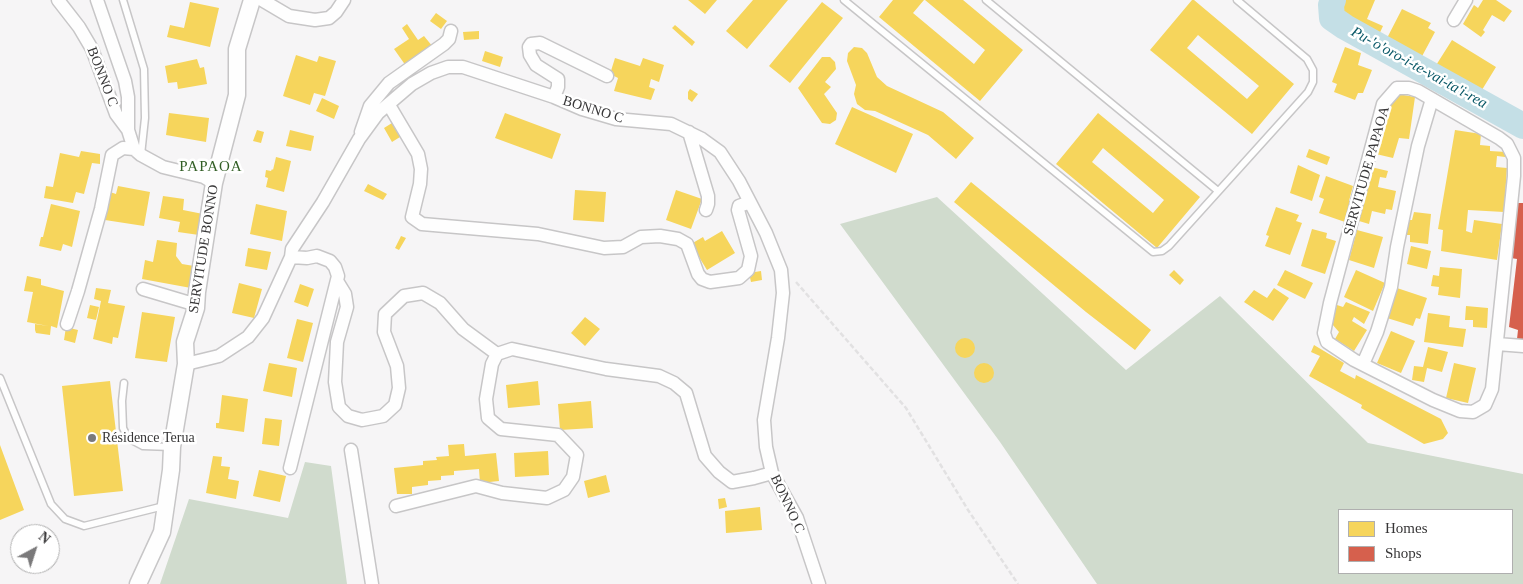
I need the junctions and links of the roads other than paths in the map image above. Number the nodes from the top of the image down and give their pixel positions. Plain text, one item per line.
1 (58, 0) edge
2 (98, 0) edge
3 (123, 0) edge
4 (252, 0) edge
5 (262, 0) edge
6 (344, 0) edge
7 (844, 0) edge
8 (986, 0) edge
9 (1238, 0) edge
10 (1466, 0) edge
11 (1454, 20) dead end
12 (451, 31) dead end
13 (607, 76) dead end
14 (554, 97) junction
15 (1432, 99) junction
16 (389, 106) junction
17 (128, 130) junction
18 (689, 132) junction
19 (359, 139) junction
20 (138, 152) junction
21 (214, 183) junction
22 (1218, 191) junction
23 (750, 202) junction
24 (706, 210) dead end
25 (291, 257) junction
26 (337, 281) junction
27 (143, 289) dead end
28 (196, 308) junction
29 (67, 324) dead end
30 (1497, 344) junction
31 (1523, 346) edge
32 (497, 354) junction
33 (186, 364) junction
34 (1363, 364) junction
35 (0, 378) edge
36 (124, 383) dead end
37 (172, 447) junction
38 (351, 450) dead end
39 (290, 468) dead end
40 (772, 473) junction
41 (166, 506) junction
42 (396, 506) dead end
43 (139, 584) edge
44 (372, 584) edge
45 (819, 584) edge

1 - 17 street, BONNO C
2 - 17 street
3 - 20 lane
4 - 21 street, SERVITUDE BONNO
5 - 6 street
7 - 22 lane
8 - 22 lane
9 - 22 lane
10 - 11 street
12 - 19 street
13 - 14 street
14 - 16 street, BONNO C
14 - 18 street, BONNO C
15 - 30 street, SERVITUDE PAPAOA
15 - 34 street
15 - 34 street, SERVITUDE PAPAOA
16 - 19 street, BONNO C
16 - 23 street
17 - 20 street
18 - 23 street, BONNO C
18 - 24 street
19 - 25 street, BONNO C
20 - 21 street
20 - 29 street
21 - 28 street, SERVITUDE BONNO
23 - 40 street, BONNO C
25 - 26 street
25 - 33 street, BONNO C
26 - 32 street
26 - 39 street
27 - 28 street
28 - 33 street, SERVITUDE BONNO
30 - 31 street
30 - 34 street, SERVITUDE PAPAOA
32 - 40 street
32 - 42 street
33 - 37 street, SERVITUDE BONNO
35 - 41 lane
36 - 37 lane
37 - 41 street, SERVITUDE BONNO
38 - 44 street
40 - 45 street, BONNO C
41 - 43 street, SERVITUDE BONNO

